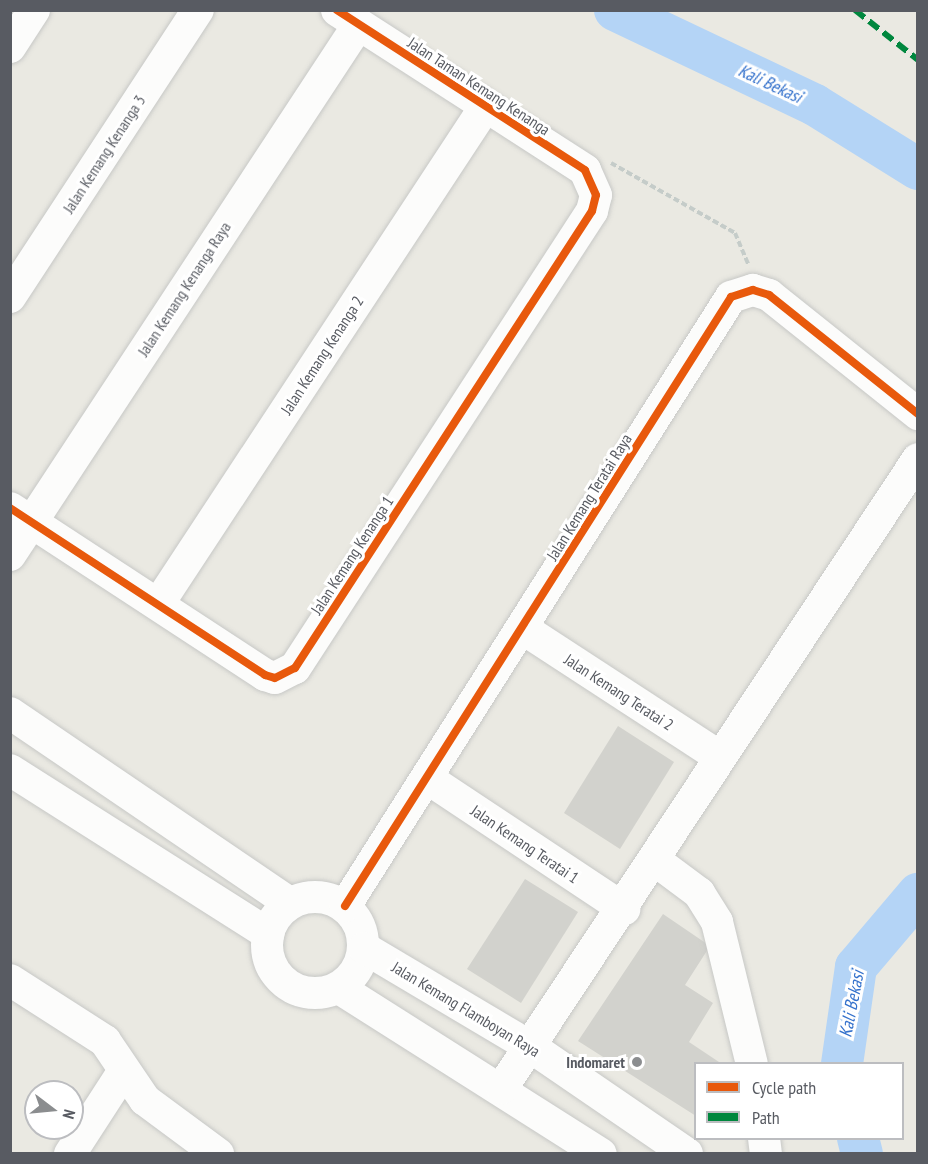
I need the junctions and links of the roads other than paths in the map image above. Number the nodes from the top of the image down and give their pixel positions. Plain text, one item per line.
1 (33, 10) edge
2 (198, 10) edge
3 (348, 17) edge
4 (10, 47) edge
5 (484, 107) junction
6 (585, 170) joint
7 (10, 297) edge
8 (918, 414) edge
9 (918, 459) edge
10 (21, 515) edge
11 (10, 555) edge
12 (159, 603) junction
13 (522, 628) junction
14 (10, 713) edge
15 (717, 756) junction
16 (10, 770) edge
17 (427, 778) junction
18 (656, 861) junction
19 (290, 903) junction
20 (345, 906) junction
21 (624, 909) junction
22 (268, 934) junction
23 (364, 948) junction
24 (11, 980) edge
25 (339, 988) junction
26 (531, 1047) junction
27 (752, 1062) edge
28 (123, 1072) junction
29 (502, 1088) junction
30 (70, 1154) edge
31 (218, 1154) edge
32 (601, 1154) edge
33 (687, 1154) edge

1 - 4 street
2 - 7 street, Jalan Kemang Kenanga 3
3 - 5 street, Jalan Taman Kemang Kenanga
3 - 10 street, Jalan Kemang Kenanga Raya
5 - 6 street, Jalan Taman Kemang Kenanga
5 - 12 street, Jalan Kemang Kenanga 2
6 - 12 street, Jalan Kemang Kenanga 1
8 - 13 street, Jalan Kemang Teratai Raya
9 - 15 street
10 - 11 street, Jalan Kemang Kenanga Raya
10 - 12 street, Jalan Kemang Kenanga 1
13 - 15 street, Jalan Kemang Teratai 2
13 - 17 street, Jalan Kemang Teratai Raya
14 - 19 street
15 - 18 street
16 - 22 street
17 - 20 street, Jalan Kemang Teratai Raya
17 - 21 street, Jalan Kemang Teratai 1
18 - 21 street
18 - 27 street
19 - 20 street
19 - 22 street
20 - 23 street
21 - 26 street
22 - 25 street
23 - 25 street
23 - 26 street, Jalan Kemang Flamboyan Raya
24 - 28 street
25 - 29 street
26 - 29 street
26 - 33 street, Jalan Kemang Flamboyan Raya
28 - 30 street
28 - 31 street
29 - 32 street

